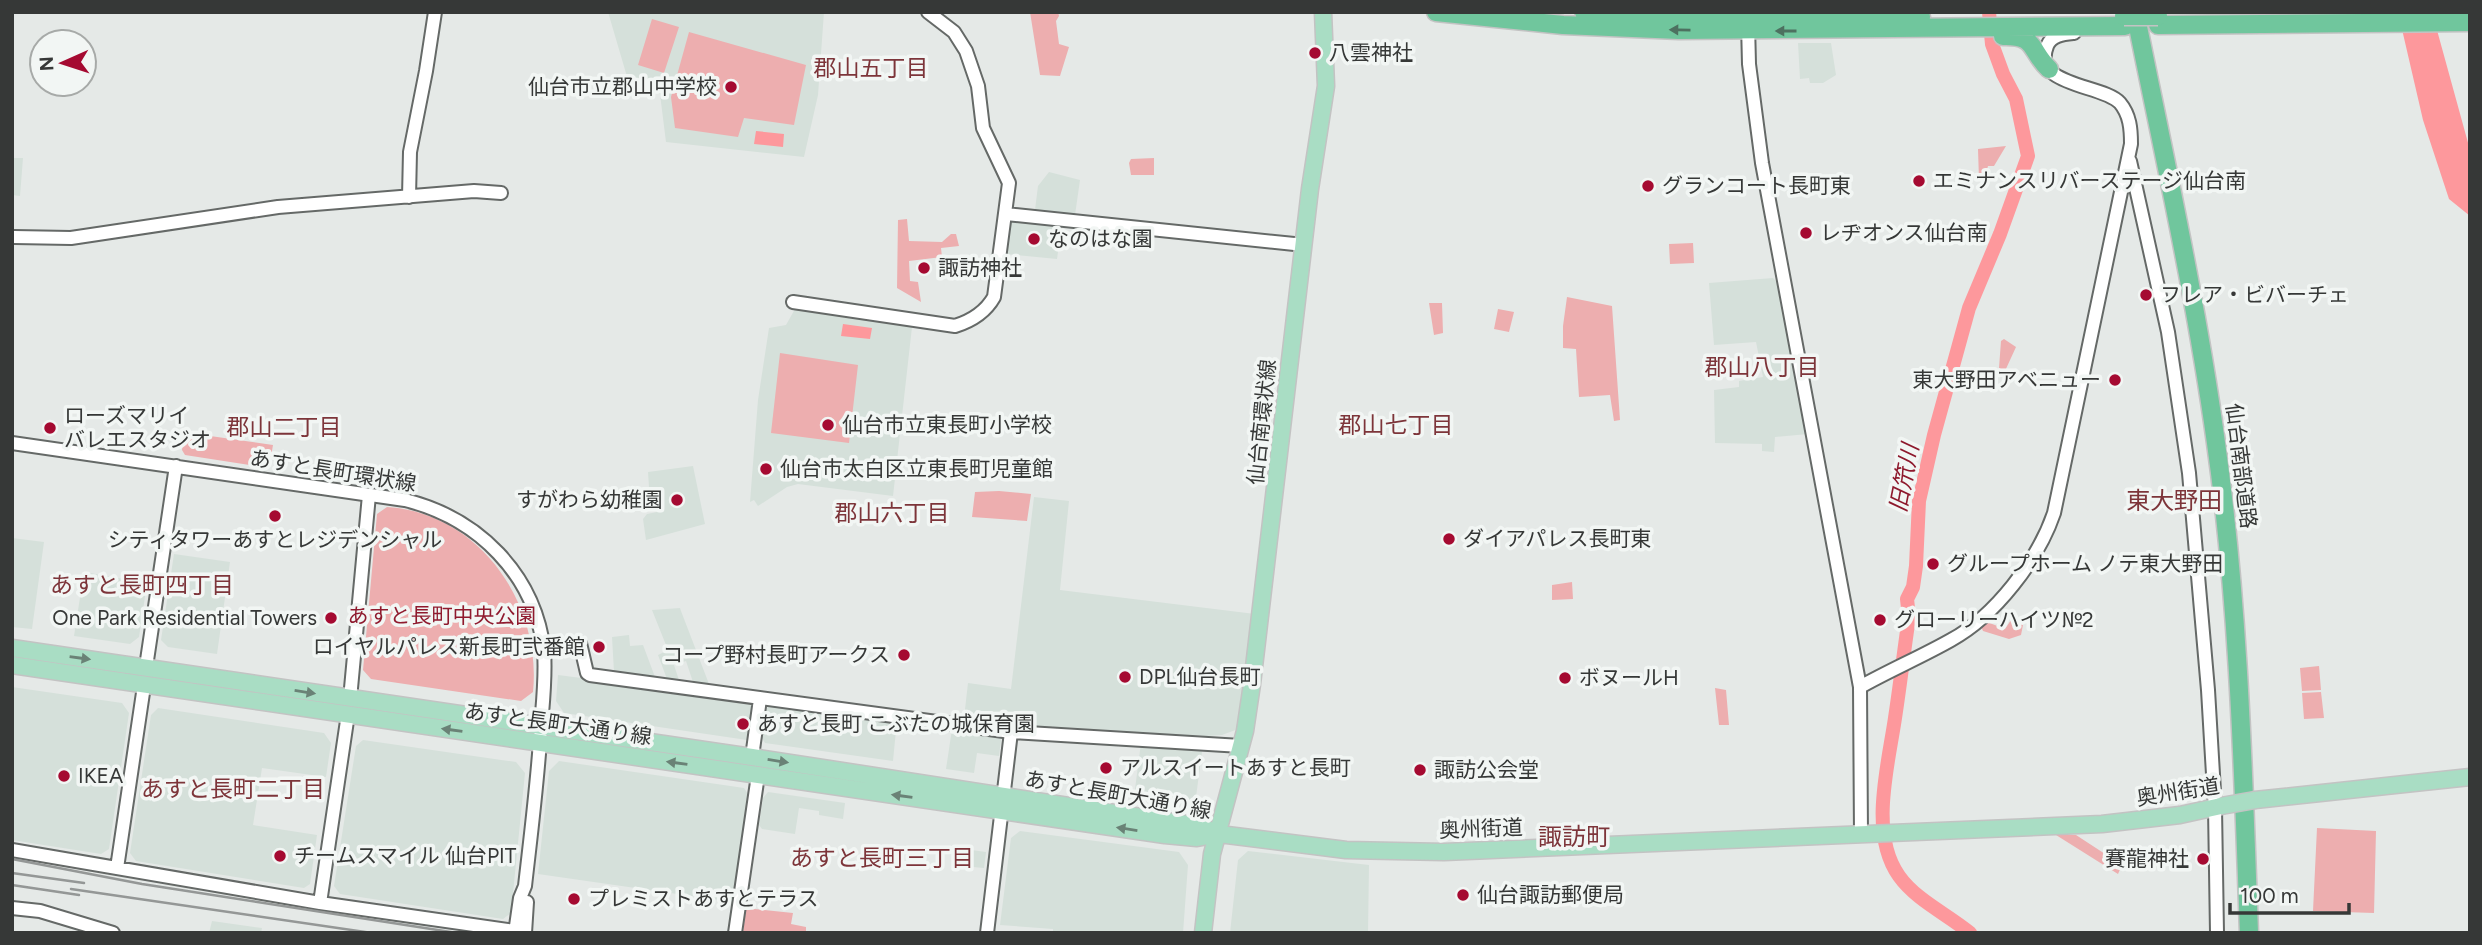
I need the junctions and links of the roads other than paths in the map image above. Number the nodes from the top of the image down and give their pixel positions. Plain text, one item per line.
1 (435, 12) edge
2 (928, 12) edge
3 (1323, 12) edge
4 (1436, 12) edge
5 (1584, 12) edge
6 (1891, 12) edge
7 (2470, 14) edge
8 (1871, 16) junction
9 (2122, 18) edge
10 (2165, 20) junction
11 (2470, 23) edge
12 (1748, 24) junction
13 (2011, 26) junction
14 (1956, 27) junction
15 (2049, 69) junction
16 (2129, 157) junction
17 (501, 193) dead end
18 (410, 197) junction
19 (1006, 214) junction
20 (14, 237) edge
21 (1304, 245) junction
22 (793, 302) dead end
23 (12, 443) edge
24 (176, 467) junction
25 (369, 495) junction
26 (580, 643) dead end
27 (12, 648) edge
28 (12, 666) edge
29 (146, 667) junction
30 (144, 686) junction
31 (1860, 687) junction
32 (760, 699) junction
33 (349, 707) junction
34 (1011, 732) junction
35 (541, 734) junction
36 (1241, 746) junction
37 (752, 757) junction
38 (758, 775) junction
39 (2470, 777) edge
40 (1002, 804) junction
41 (2218, 807) junction
42 (1219, 834) junction
43 (1866, 834) junction
44 (12, 850) edge
45 (117, 868) junction
46 (320, 903) junction
47 (12, 908) edge
48 (521, 932) edge
49 (113, 933) edge
50 (735, 933) edge
51 (987, 933) edge
52 (1203, 933) edge
53 (1212, 933) edge
54 (2217, 933) edge
55 (2249, 933) edge

1 - 18 street
2 - 19 street
3 - 21 main road, 仙台南環状線
12 -> 4 highway
5 - 12 highway
6 - 8 street
7 - 10 highway
8 - 12 highway
8 - 14 highway
9 - 10 highway, bridge
9 - 13 highway
9 - 15 street
9 - 55 highway, 仙台南部道路
10 - 11 highway
14 -> 12 highway
12 - 31 street
13 - 14 highway
13 - 15 highway
15 - 16 street
16 - 31 street
16 - 41 street
17 - 18 street
18 - 20 street
19 - 21 street
19 - 22 street
21 - 36 main road, 仙台南環状線
23 - 24 street, あすと長町環状線
24 - 25 street, あすと長町環状線
24 - 29 street
25 - 33 street
25 - 35 street, あすと長町環状線
26 - 32 street
27 -> 29 main road, あすと長町大通り線
28 - 30 main road, あすと長町大通り線
29 -> 33 main road, あすと長町大通り線
30 - 33 main road, あすと長町大通り線
30 - 45 street
31 - 43 street
32 - 34 street
32 - 37 street
33 - 35 main road, あすと長町大通り線
33 - 46 street
34 - 36 street
34 - 40 street
35 - 37 main road, あすと長町大通り線
38 -> 35 main road, あすと長町大通り線
35 - 48 street, あすと長町環状線
36 - 42 main road, 仙台南環状線
37 -> 40 main road, あすと長町大通り線
40 -> 38 main road, あすと長町大通り線
38 - 50 street
39 - 41 main road, 奥州街道, bridge
40 - 42 main road, あすと長町大通り線
40 - 51 street
41 - 43 main road, 奥州街道
41 - 54 street
42 - 43 main road, 奥州街道
42 - 52 main road, 仙台南環状線
42 - 53 main road, 仙台南環状線
44 - 45 street
45 - 46 street
46 - 48 street
47 - 49 street

